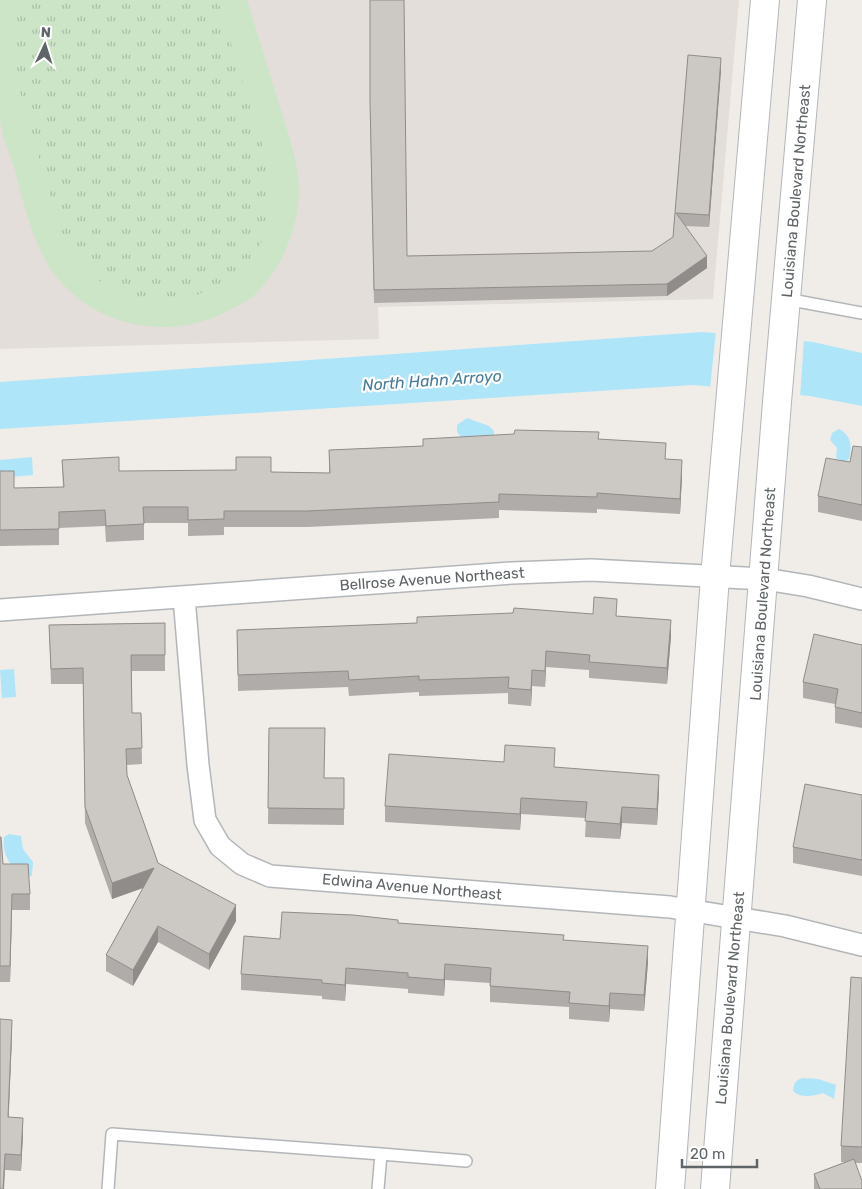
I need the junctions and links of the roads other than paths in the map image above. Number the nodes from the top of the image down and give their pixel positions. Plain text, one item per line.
1 (765, 0) edge
2 (812, 0) edge
3 (786, 299) junction
4 (862, 313) edge
5 (715, 577) junction
6 (765, 579) junction
7 (184, 597) junction
8 (862, 599) edge
9 (0, 610) edge
10 (690, 910) junction
11 (737, 917) junction
12 (862, 945) edge
13 (381, 1154) junction
14 (466, 1161) dead end
15 (108, 1189) edge
16 (378, 1189) edge
17 (670, 1189) edge
18 (715, 1189) edge

1 - 5 main road
2 - 3 main road, Louisiana Boulevard Northeast
3 - 4 lane
3 - 6 main road, Louisiana Boulevard Northeast
5 - 6 street, Bellrose Avenue Northeast
5 - 7 street, Bellrose Avenue Northeast
5 - 10 main road
6 - 8 street, Bellrose Avenue Northeast
6 - 11 main road, Louisiana Boulevard Northeast
7 - 9 street, Bellrose Avenue Northeast
7 - 10 street, Edwina Avenue Northeast
10 - 11 street, Edwina Avenue Northeast
10 - 17 main road
11 - 12 street, Edwina Avenue Northeast
11 - 18 main road, Louisiana Boulevard Northeast
13 - 14 lane
13 - 15 lane
13 - 16 lane

